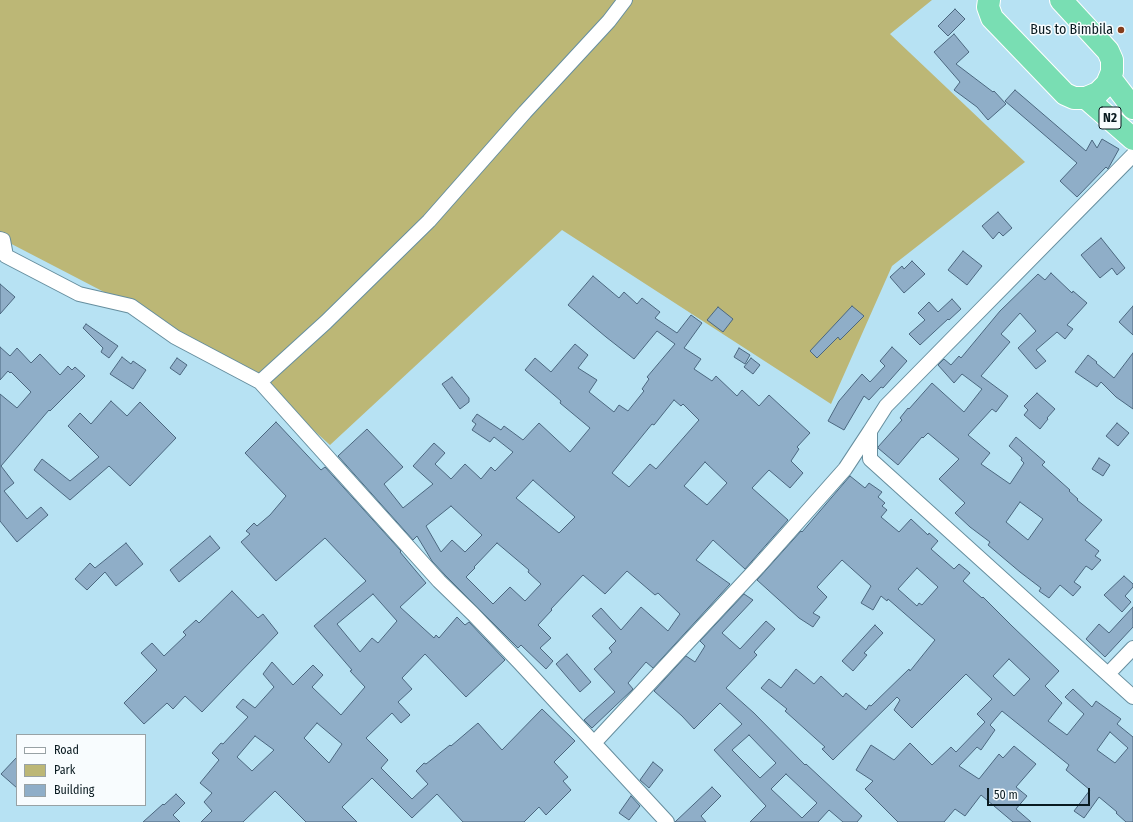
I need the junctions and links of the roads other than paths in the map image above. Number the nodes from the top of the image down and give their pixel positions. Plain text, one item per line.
1 (625, 0) edge
2 (989, 0) edge
3 (1061, 0) edge
4 (1110, 78) junction
5 (1086, 98) junction
6 (1133, 108) edge
7 (1133, 139) edge
8 (1133, 155) edge
9 (0, 239) edge
10 (260, 382) junction
11 (870, 431) junction
12 (1133, 648) edge
13 (1108, 674) junction
14 (1133, 697) edge
15 (594, 743) junction
16 (667, 822) edge

1 - 10 street
2 - 5 highway
3 - 4 highway
4 - 5 highway
4 - 6 highway, N2
5 - 7 highway, N2
8 - 11 street
9 - 10 street
10 - 15 street
11 - 13 street
11 - 15 street
12 - 13 street
13 - 14 street
15 - 16 street

